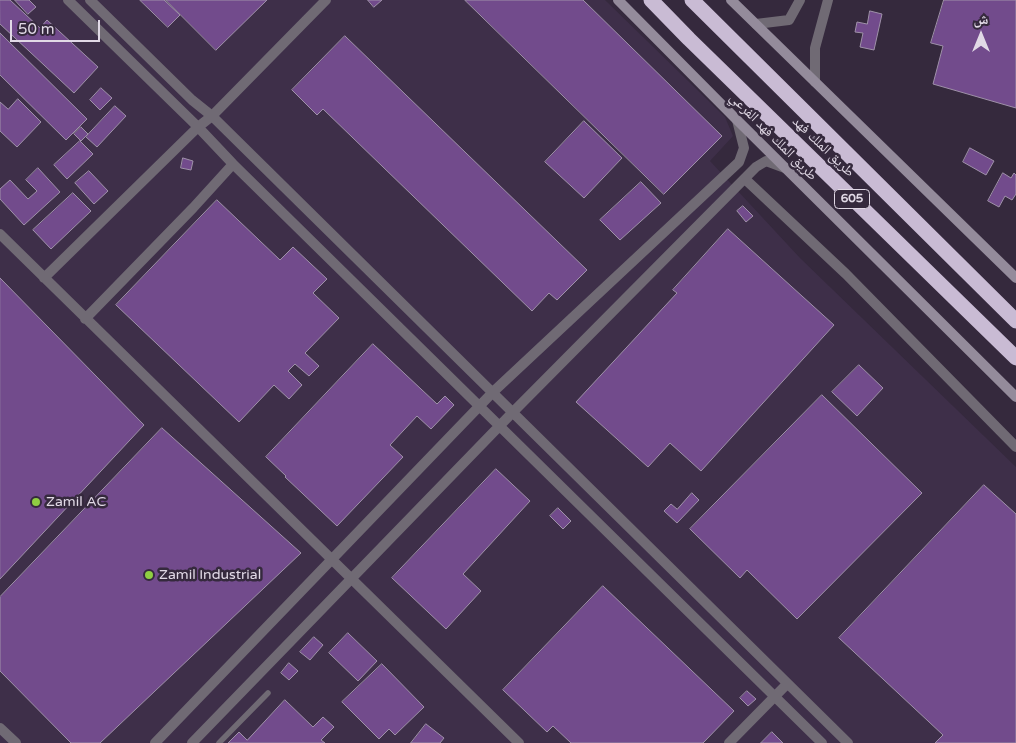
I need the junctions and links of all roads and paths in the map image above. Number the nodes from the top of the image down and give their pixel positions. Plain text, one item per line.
1 (68, 0) edge
2 (90, 0) edge
3 (326, 0) edge
4 (618, 0) edge
5 (644, 0) edge
6 (651, 0) edge
7 (692, 0) edge
8 (731, 0) edge
9 (800, 0) edge
10 (828, 0) edge
11 (756, 24) junction
12 (688, 39) junction
13 (815, 82) junction
14 (212, 116) junction
15 (737, 120) junction
16 (198, 127) junction
17 (233, 164) junction
18 (785, 168) junction
19 (745, 179) junction
20 (0, 234) edge
21 (44, 278) junction
22 (1016, 278) edge
23 (85, 318) junction
24 (1016, 321) edge
25 (1016, 358) edge
26 (493, 392) junction
27 (1016, 397) edge
28 (479, 407) junction
29 (513, 412) junction
30 (499, 426) junction
31 (1016, 447) edge
32 (331, 560) junction
33 (351, 580) junction
34 (786, 684) junction
35 (268, 693) dead end
36 (774, 697) junction
37 (0, 728) edge
38 (16, 743) edge
39 (154, 743) edge
40 (192, 743) edge
41 (219, 743) edge
42 (518, 743) edge
43 (729, 743) edge
44 (822, 743) edge
45 (848, 743) edge

1 - 16 street
2 - 14 street
3 - 14 street
4 - 15 main road, طريق الملك فهد الفرعي
5 - 12 highway
6 - 12 highway, طريق الملك فهد / 605
7 - 24 highway, طريق الملك فهد / 605
8 - 11 main road
9 - 11 street
10 - 13 street
11 - 13 main road
12 - 25 highway, طريق الملك فهد / 605
13 - 22 main road
14 - 16 street
14 - 26 street
15 - 18 main road, طريق الملك فهد الفرعي
15 - 26 street
16 - 17 street
16 - 21 street
17 - 23 street
17 - 28 street
18 - 19 street
18 - 27 main road, طريق الملك فهد الفرعي
19 - 29 street
19 - 31 street
20 - 21 street
21 - 23 street
23 - 32 street
26 - 28 street
26 - 29 street
28 - 30 street
28 - 32 street
29 - 30 street
29 - 34 street
30 - 33 street
30 - 36 street
32 - 33 street
32 - 39 street
33 - 40 street
33 - 42 street
34 - 36 street
34 - 45 street
35 - 41 lane
36 - 43 street
36 - 44 street
37 - 38 street

